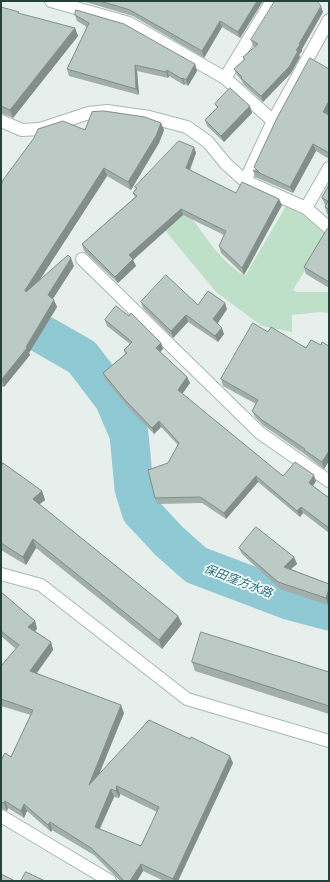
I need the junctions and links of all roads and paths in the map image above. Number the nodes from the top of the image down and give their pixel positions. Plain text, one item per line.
1 (51, 1) edge
2 (270, 1) edge
3 (329, 20) edge
4 (225, 78) junction
5 (1, 121) edge
6 (273, 121) junction
7 (329, 168) edge
8 (245, 181) junction
9 (306, 208) junction
10 (329, 228) edge
11 (82, 259) dead end
12 (329, 481) edge
13 (1, 574) edge
14 (329, 741) edge
15 (1, 816) edge
16 (110, 881) edge

1 - 4 street
2 - 4 street
3 - 6 street
4 - 6 street
5 - 8 street
6 - 8 street
7 - 9 street
8 - 9 street
9 - 10 street
11 - 12 street
13 - 14 street
15 - 16 street

